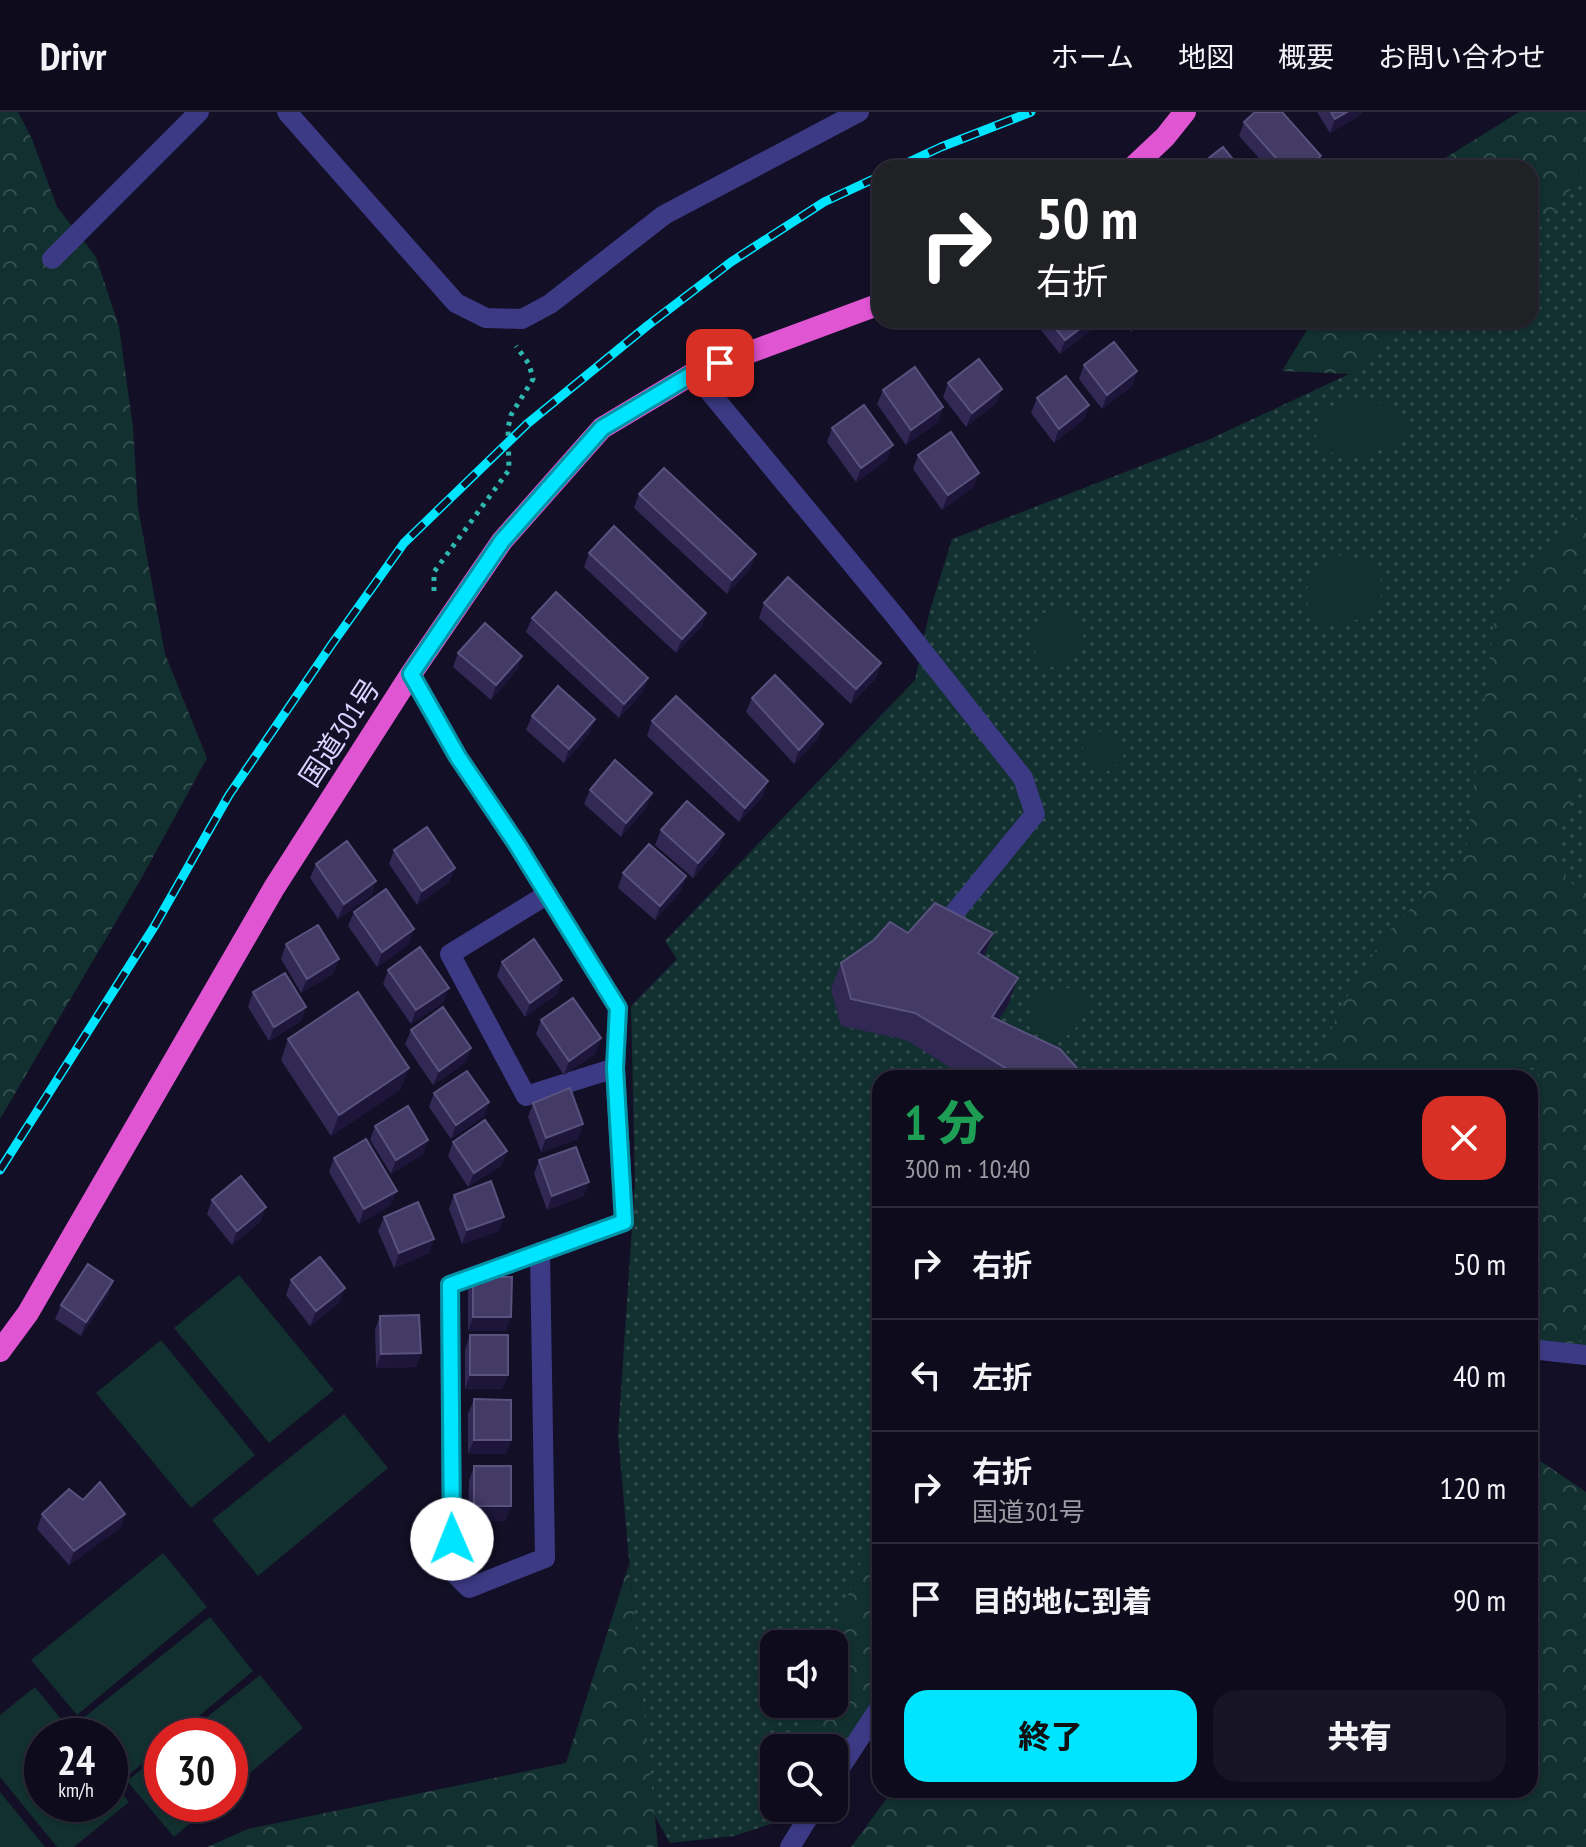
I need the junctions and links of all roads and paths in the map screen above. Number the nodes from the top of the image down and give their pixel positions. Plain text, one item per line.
1 (199, 112) edge
2 (287, 112) edge
3 (859, 112) edge
4 (1185, 112) edge
5 (1141, 160) edge
6 (52, 259) dead end
7 (872, 307) edge
8 (506, 319) junction
9 (694, 373) junction
10 (451, 617) junction
11 (411, 674) junction
12 (548, 894) junction
13 (942, 928) edge
14 (615, 1068) junction
15 (540, 1252) junction
16 (1538, 1350) edge
17 (0, 1351) edge
18 (1586, 1355) edge
19 (872, 1719) edge
20 (848, 1756) edge
21 (805, 1822) edge
22 (790, 1847) edge

1 - 6 street
2 - 8 street
3 - 8 street
4 - 5 highway
7 - 9 highway, 国道301号
8 - 10 path
9 - 10 highway, 国道301号
9 - 13 street
10 - 11 highway, 国道301号
11 - 12 street
11 - 17 highway, 国道301号
12 - 14 street
12 - 14 street
14 - 15 street
15 - 15 street
16 - 18 street
19 - 20 street
21 - 22 street

